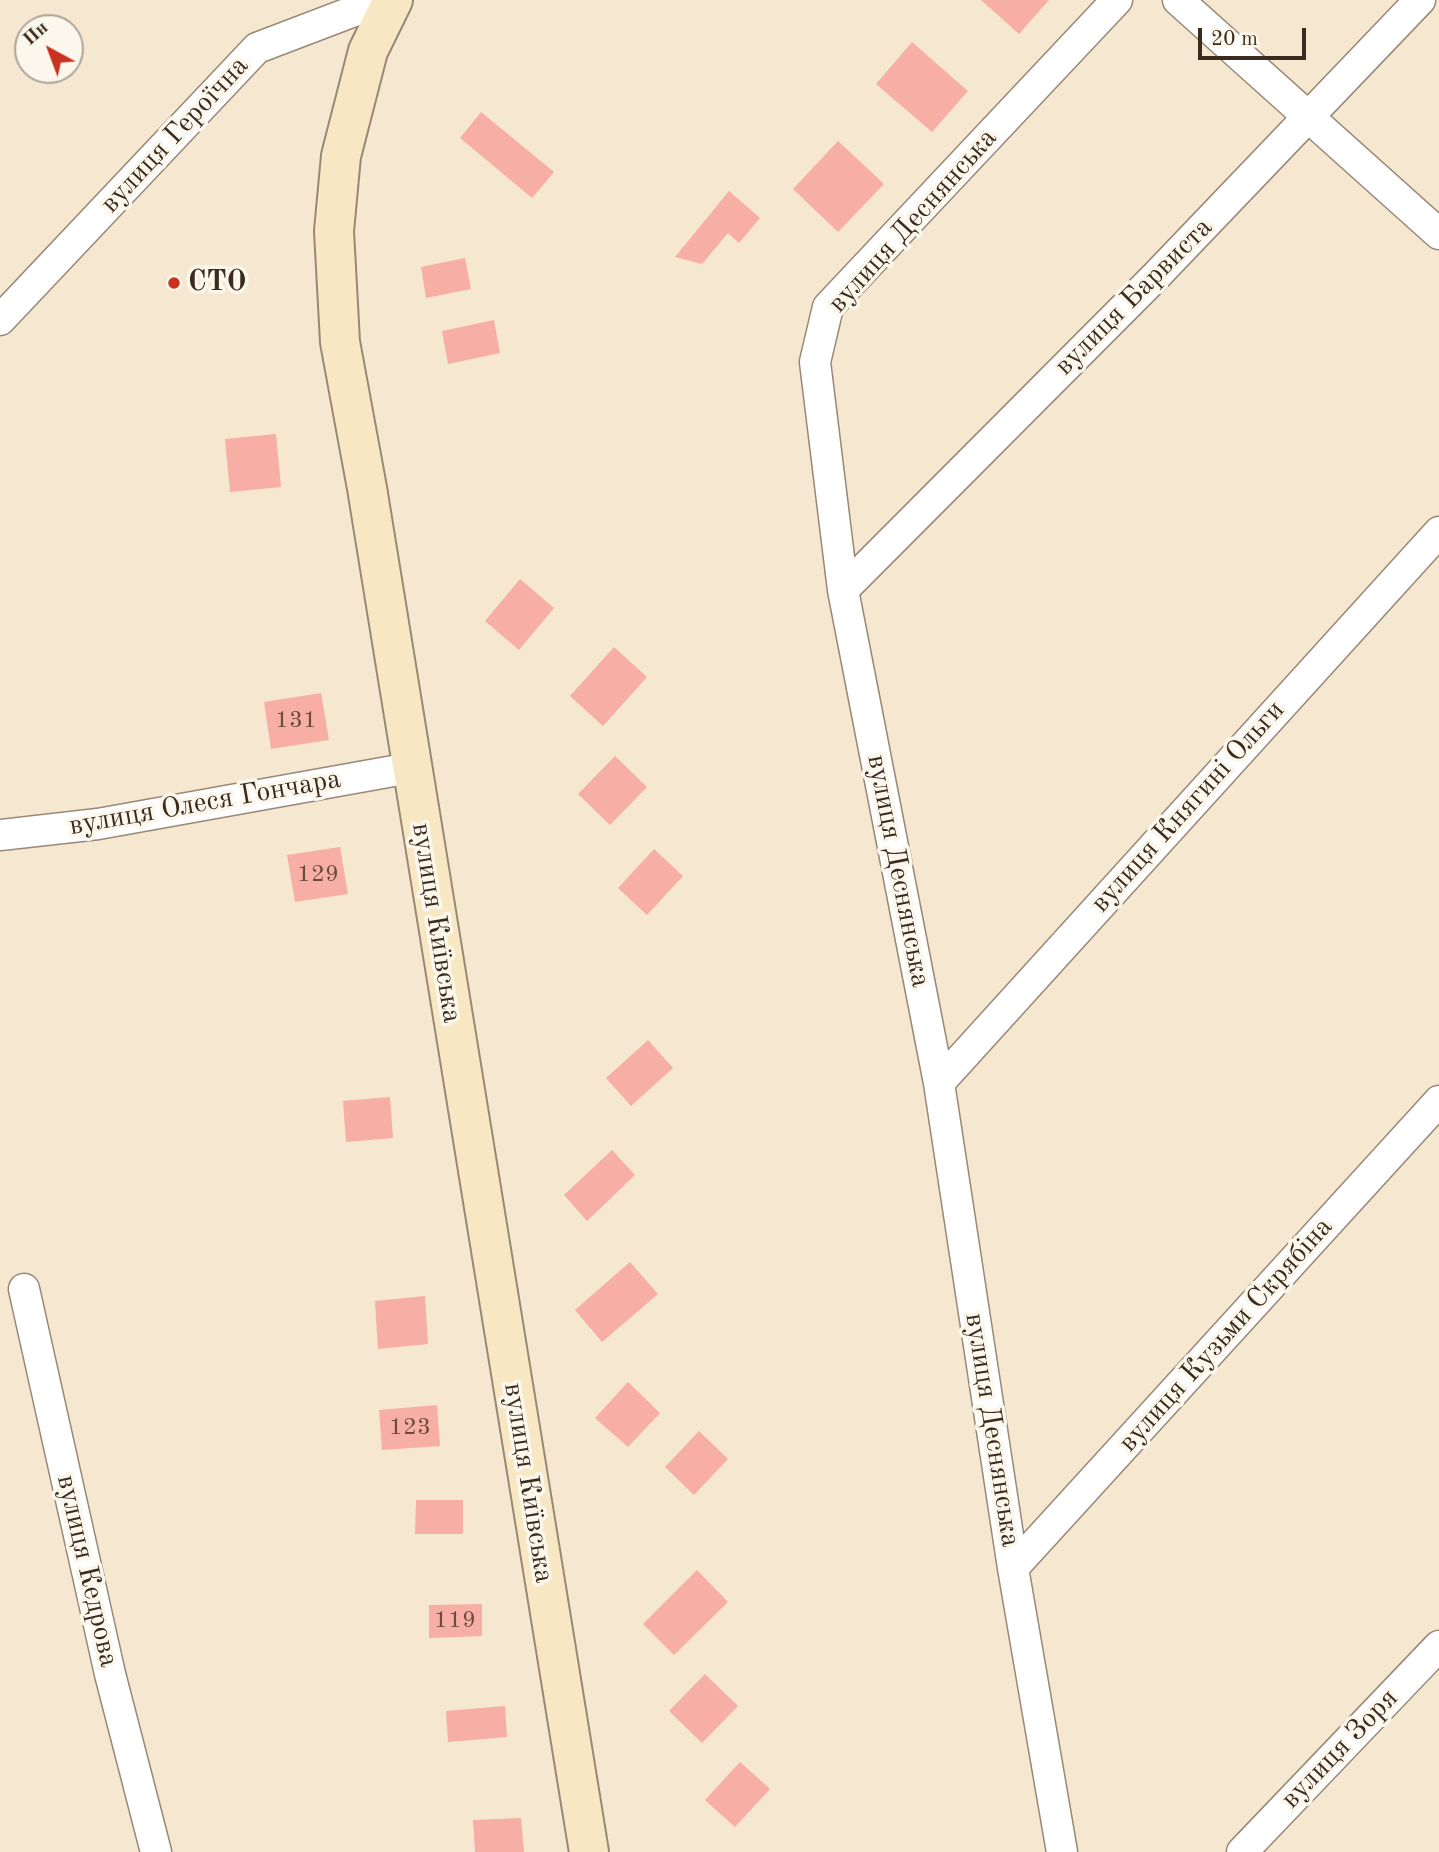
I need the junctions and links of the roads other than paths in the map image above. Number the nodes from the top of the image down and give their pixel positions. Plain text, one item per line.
1 (383, 0) edge
2 (393, 0) edge
3 (1117, 0) edge
4 (1178, 0) edge
5 (1420, 0) edge
6 (1308, 118) junction
7 (1439, 234) edge
8 (0, 320) edge
9 (1439, 532) edge
10 (843, 590) junction
11 (410, 768) junction
12 (0, 835) edge
13 (939, 1083) junction
14 (1439, 1101) edge
15 (24, 1289) dead end
16 (1013, 1568) junction
17 (1439, 1646) edge
18 (156, 1852) edge
19 (589, 1852) edge
20 (1062, 1852) edge
21 (1242, 1852) edge

1 - 8 street, вулиця Героїчна
2 - 11 main road, вулиця Київська
3 - 10 street, вулиця Деснянська
4 - 6 street
5 - 6 street, вулиця Барвиста
6 - 7 street
6 - 10 street, вулиця Барвиста
9 - 13 street, вулиця Княгині Ольги
10 - 13 street, вулиця Деснянська
11 - 12 street, вулиця Олеся Гончара
11 - 19 main road, вулиця Київська
13 - 16 street, вулиця Деснянська
14 - 16 street, вулиця Кузьми Скрябіна
15 - 18 street, вулиця Кедрова
16 - 20 street, вулиця Деснянська
17 - 21 street, вулиця Зоря

